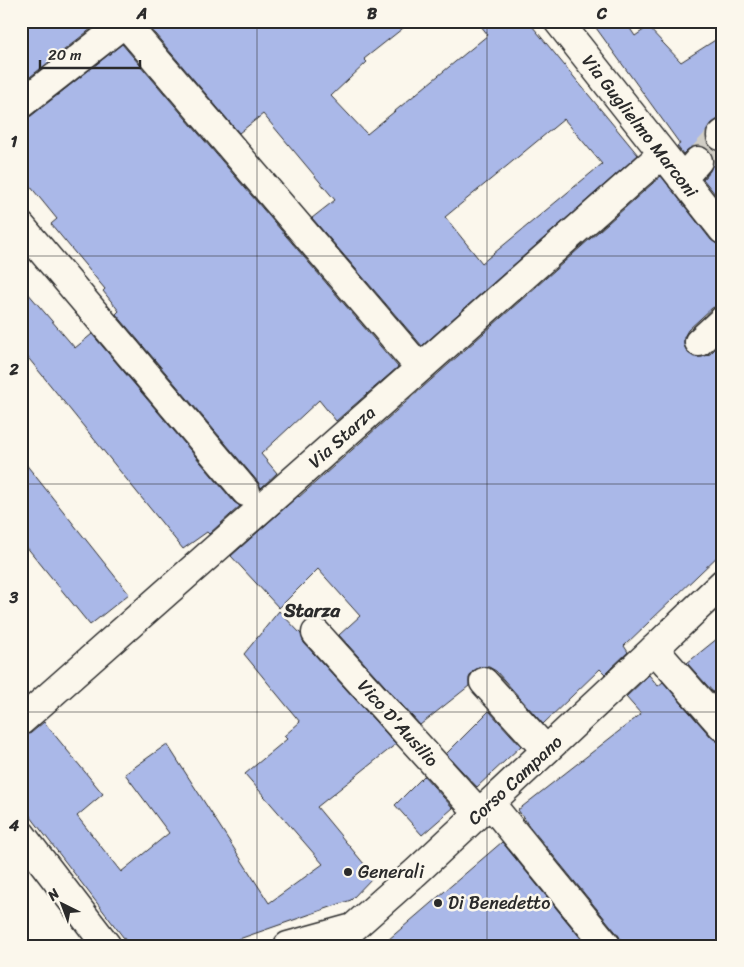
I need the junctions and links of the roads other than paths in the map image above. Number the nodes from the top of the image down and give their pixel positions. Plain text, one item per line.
1 (558, 21) edge
2 (125, 22) edge
3 (21, 104) edge
4 (662, 154) junction
5 (21, 226) edge
6 (723, 230) edge
7 (723, 320) edge
8 (699, 342) dead end
9 (420, 368) junction
10 (246, 492) dead end
11 (723, 583) edge
12 (316, 633) dead end
13 (654, 649) junction
14 (484, 682) dead end
15 (21, 722) edge
16 (723, 727) edge
17 (546, 750) junction
18 (485, 808) junction
19 (21, 834) edge
20 (346, 937) edge
21 (107, 946) edge
22 (288, 946) edge
23 (607, 946) edge

1 - 4 street, Via Guglielmo Marconi
2 - 3 street
2 - 9 street
4 - 6 street, Via Guglielmo Marconi
4 - 9 street, Via Starza
5 - 10 street
7 - 8 street
9 - 15 street, Via Starza
11 - 13 street, Corso Campano
12 - 18 street, Vico D'Ausilio
13 - 16 street
13 - 17 street, Corso Campano
14 - 17 street
17 - 18 street, Corso Campano
18 - 20 street, Corso Campano
18 - 23 street, Vico D'Ausilio
19 - 21 street
20 - 22 street, Corso Campano

